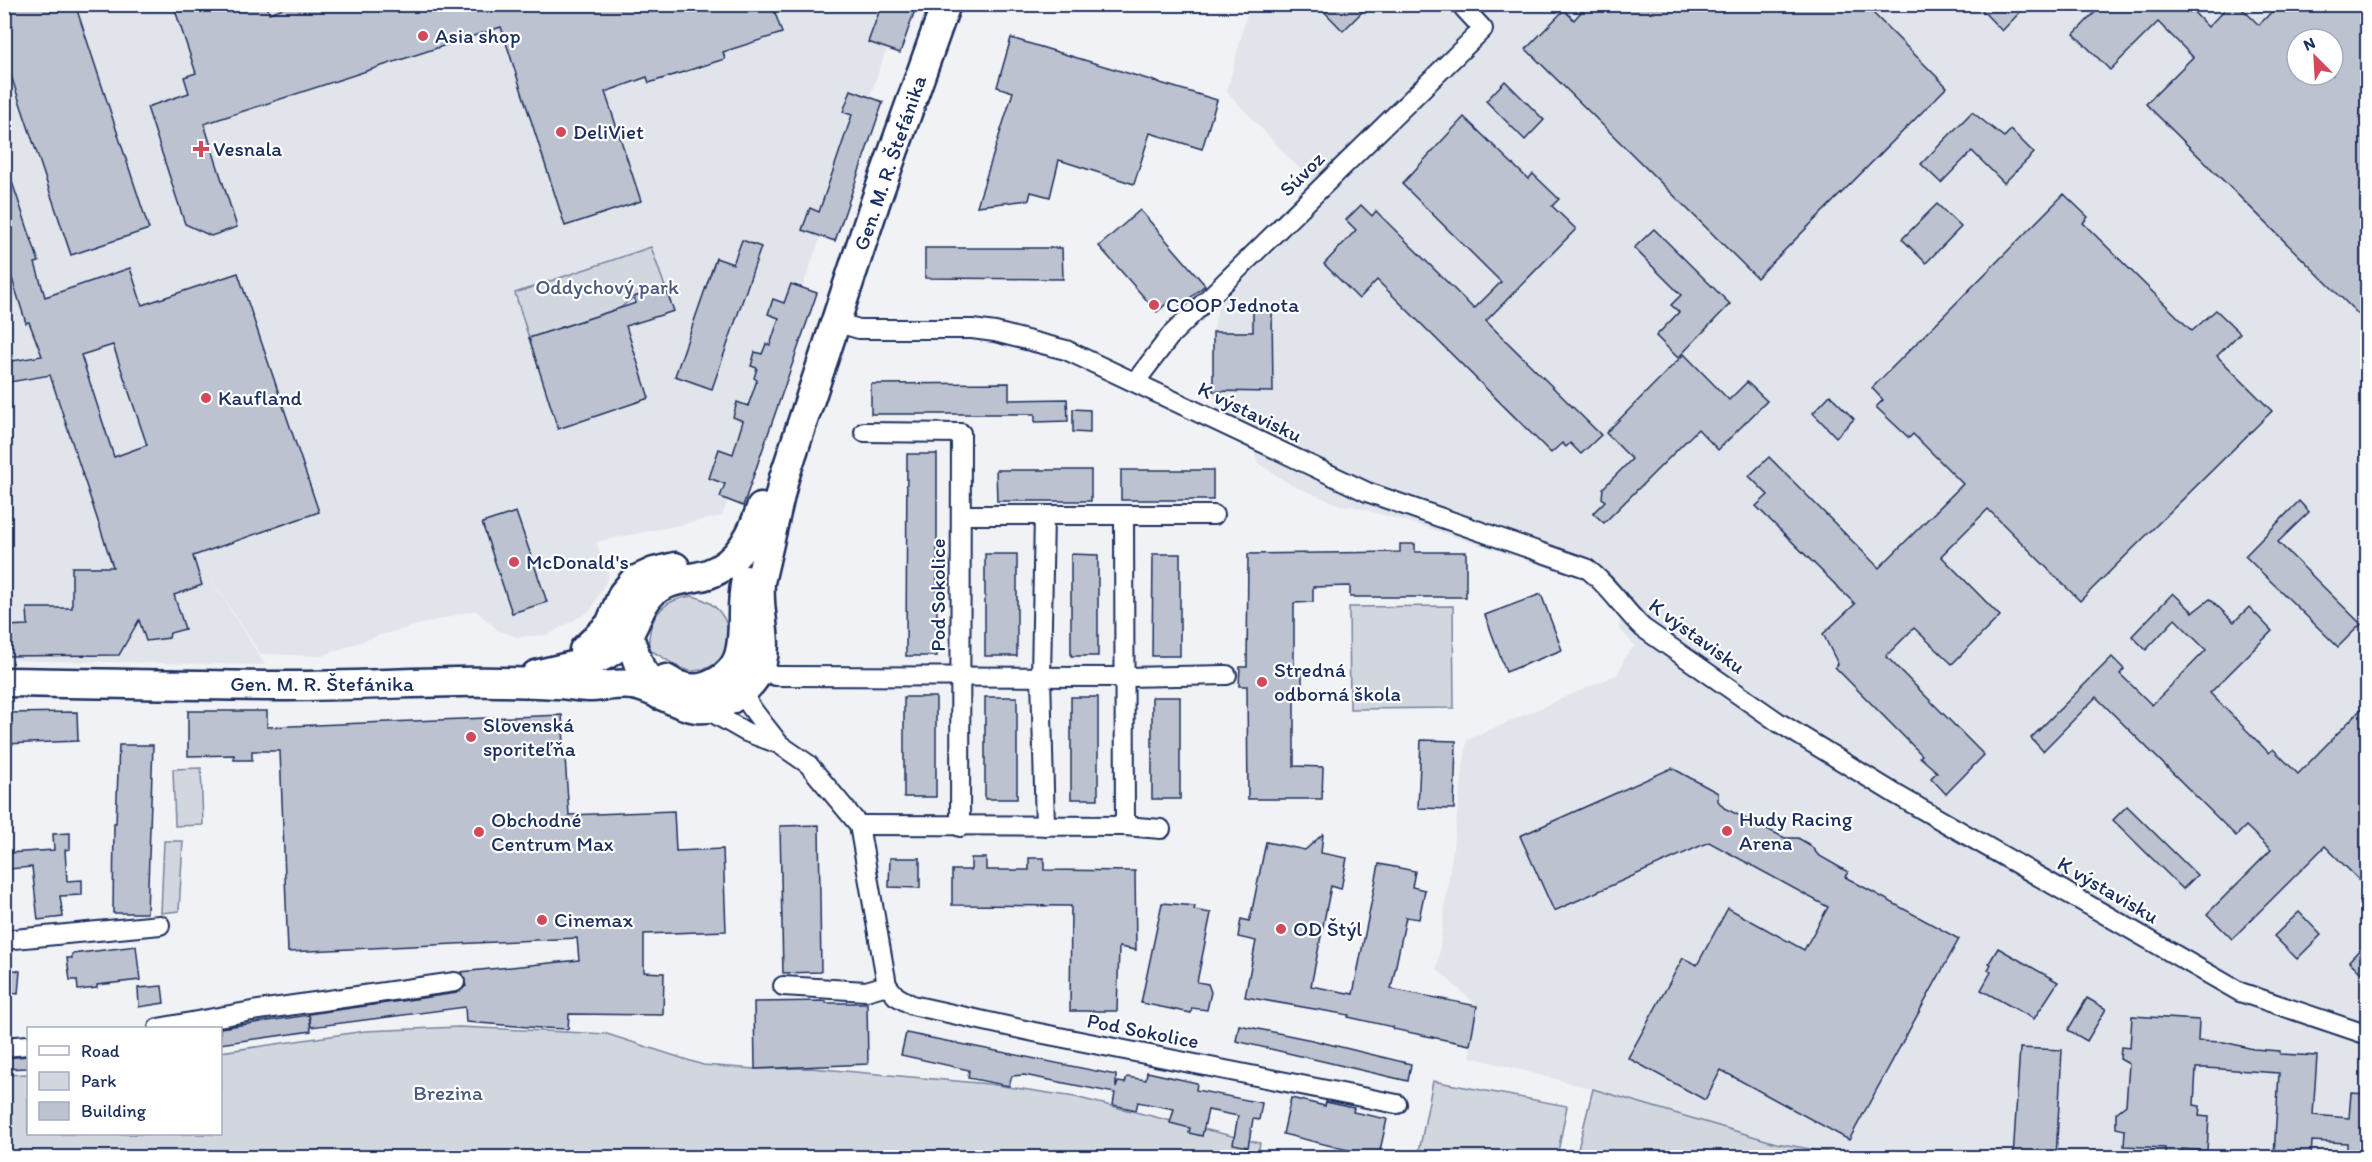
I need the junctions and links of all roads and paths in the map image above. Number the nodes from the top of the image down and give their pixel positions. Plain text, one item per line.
1 (946, 4) edge
2 (1461, 4) edge
3 (836, 322) junction
4 (1136, 381) junction
5 (864, 432) dead end
6 (961, 515) junction
7 (1044, 515) junction
8 (1125, 515) junction
9 (1214, 515) dead end
10 (768, 516) junction
11 (654, 572) junction
12 (696, 578) junction
13 (743, 620) junction
14 (628, 634) junction
15 (640, 668) junction
16 (1227, 675) dead end
17 (961, 676) junction
18 (1041, 676) junction
19 (554, 677) junction
20 (1126, 677) junction
21 (751, 678) junction
22 (4, 682) edge
23 (660, 695) junction
24 (704, 708) junction
25 (779, 744) junction
26 (859, 825) junction
27 (1045, 826) junction
28 (1125, 826) junction
29 (960, 827) junction
30 (1161, 829) dead end
31 (160, 925) dead end
32 (4, 940) edge
33 (455, 982) dead end
34 (783, 986) dead end
35 (887, 986) junction
36 (168, 1027) edge
37 (2367, 1035) edge
38 (27, 1045) edge
39 (4, 1047) edge
40 (1397, 1104) dead end

1 - 3 main road, Gen. M. R. Štefánika
2 - 4 street, Súvoz
3 - 4 street, K výstavisku
3 - 10 main road, Gen. M. R. Štefánika
4 - 37 street, K výstavisku
5 - 6 street, Pod Sokolice
6 - 7 street, Pod Sokolice
6 - 17 street, Pod Sokolice
7 - 8 street, Pod Sokolice
7 - 18 street
8 - 9 street, Pod Sokolice
8 - 20 street
10 - 11 main road
10 - 12 main road, Gen. M. R. Štefánika
10 - 13 main road, Gen. M. R. Štefánika
10 - 21 main road, Gen. M. R. Štefánika
11 - 12 main road
11 - 19 main road
12 - 13 main road
12 - 14 main road, Gen. M. R. Štefánika
13 - 21 main road, Gen. M. R. Štefánika
14 - 15 main road
14 - 19 main road, Gen. M. R. Štefánika
15 - 19 main road, Gen. M. R. Štefánika
15 - 21 main road, Gen. M. R. Štefánika
15 - 23 main road
16 - 20 street, Pod Sokolice
17 - 18 street, Pod Sokolice
17 - 21 street, Pod Sokolice
17 - 29 street, Pod Sokolice
18 - 20 street, Pod Sokolice
18 - 27 street
19 - 22 main road, Gen. M. R. Štefánika
19 - 23 main road, Gen. M. R. Štefánika
20 - 28 street
21 - 24 main road
21 - 25 street
23 - 24 main road, Gen. M. R. Štefánika
24 - 25 street
25 - 26 street
26 - 29 street
26 - 35 street
27 - 28 street
27 - 29 street
28 - 30 street
31 - 32 street
33 - 36 street
34 - 35 street
35 - 40 street, Pod Sokolice
38 - 39 street

